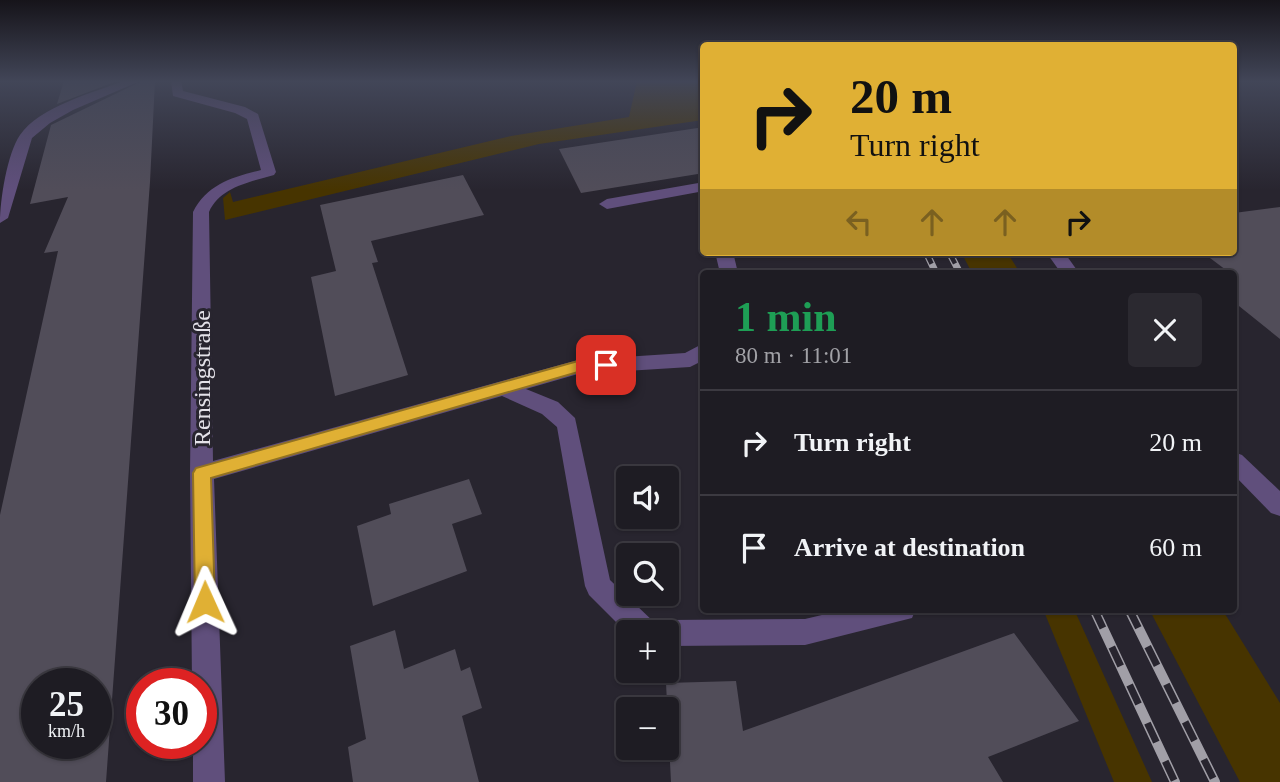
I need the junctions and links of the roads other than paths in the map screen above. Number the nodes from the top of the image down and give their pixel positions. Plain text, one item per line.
1 (49, 117) edge
2 (253, 117) edge
3 (700, 187) edge
4 (607, 204) dead end
5 (0, 218) edge
6 (700, 352) edge
7 (504, 388) junction
8 (1237, 464) edge
9 (202, 473) junction
10 (1280, 506) edge
11 (885, 613) edge
12 (633, 620) edge
13 (679, 633) edge
14 (209, 782) edge

1 - 5 street
2 - 9 street, Rensingstraße
3 - 4 street
6 - 7 street
7 - 9 street
7 - 12 street
8 - 10 street
9 - 14 street, Rensingstraße
11 - 13 street

